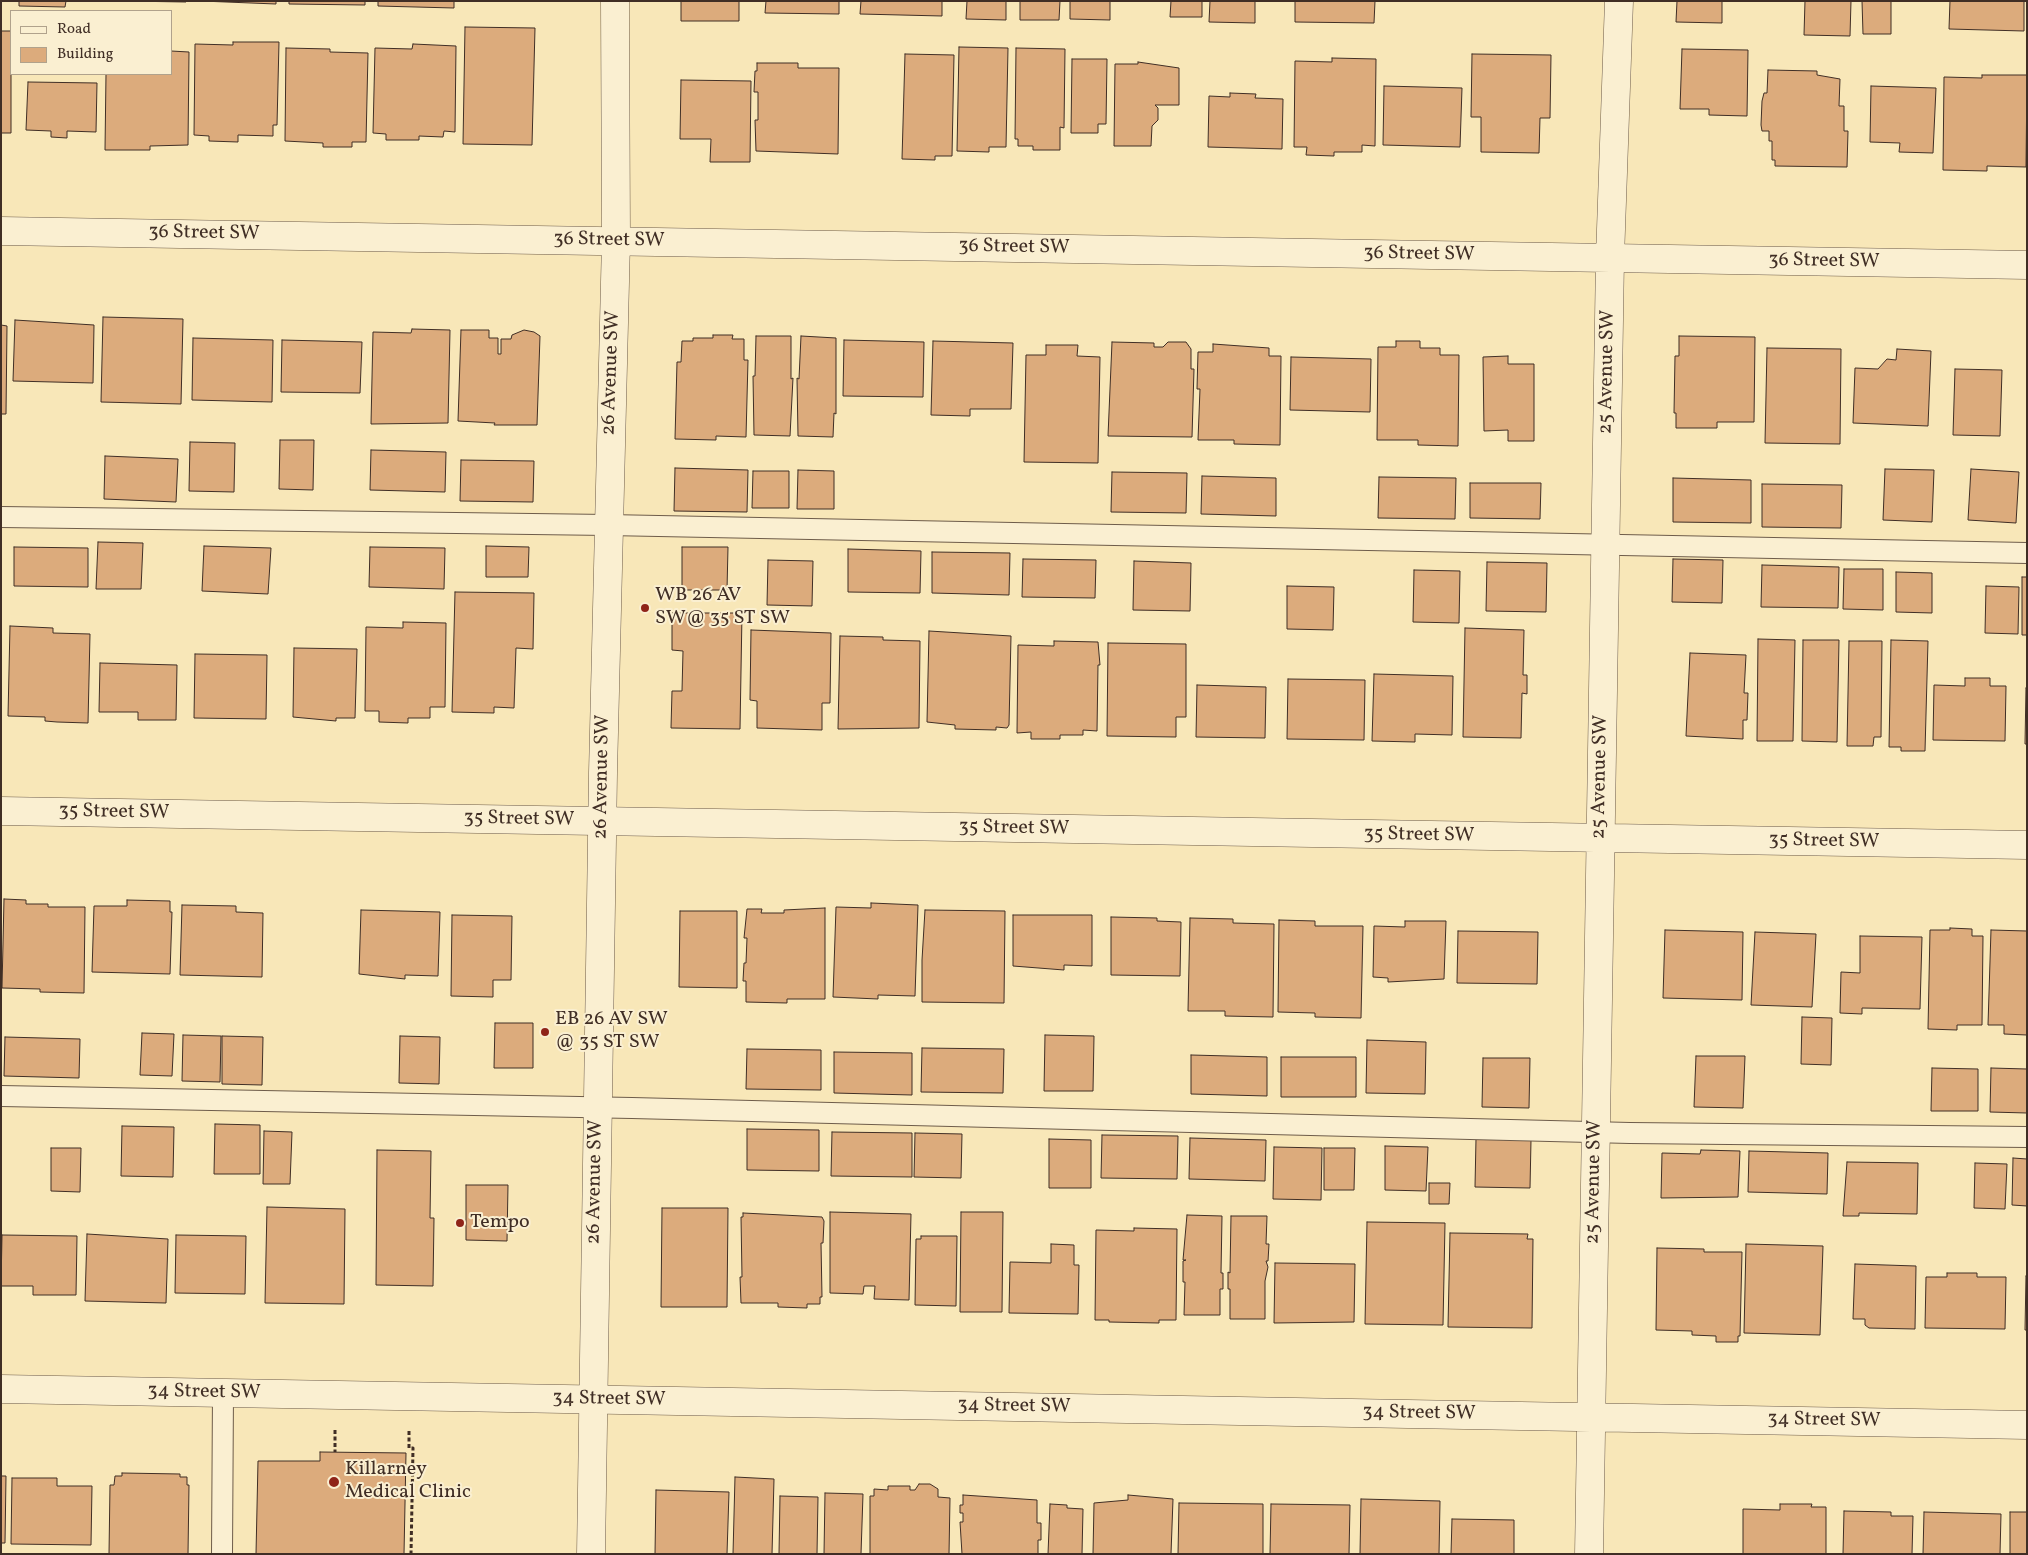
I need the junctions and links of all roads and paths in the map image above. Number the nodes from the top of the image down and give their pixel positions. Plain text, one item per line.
1 (615, 1) edge
2 (1619, 1) edge
3 (1, 230) edge
4 (616, 241) junction
5 (1610, 258) junction
6 (2027, 265) edge
7 (1, 517) edge
8 (608, 525) junction
9 (1605, 546) junction
10 (2027, 553) edge
11 (1, 810) edge
12 (602, 821) junction
13 (1600, 839) junction
14 (2027, 845) edge
15 (1, 1096) edge
16 (598, 1107) junction
17 (1596, 1132) junction
18 (2027, 1137) edge
19 (1, 1389) edge
20 (223, 1393) junction
21 (593, 1399) junction
22 (1591, 1417) junction
23 (2027, 1425) edge
24 (334, 1426) dead end
25 (409, 1427) dead end
26 (335, 1452) dead end
27 (406, 1484) dead end
28 (413, 1484) junction
29 (404, 1550) dead end
30 (411, 1552) edge
31 (222, 1554) edge
32 (591, 1554) edge
33 (1588, 1554) edge

1 - 4 street, 26 Avenue SW
2 - 5 street, 25 Avenue SW
3 - 4 street, 36 Street SW
4 - 5 street, 36 Street SW
4 - 8 street, 26 Avenue SW
5 - 6 street, 36 Street SW
5 - 9 street, 25 Avenue SW
7 - 8 lane
8 - 9 lane
8 - 12 street, 26 Avenue SW
9 - 10 lane
9 - 13 street, 25 Avenue SW
11 - 12 street, 35 Street SW
12 - 13 street, 35 Street SW
12 - 16 street, 26 Avenue SW
13 - 14 street, 35 Street SW
13 - 17 street, 25 Avenue SW
15 - 16 lane
16 - 17 lane
16 - 21 street, 26 Avenue SW
17 - 18 lane
17 - 22 street, 25 Avenue SW
19 - 20 street, 34 Street SW
20 - 21 street, 34 Street SW
20 - 31 lane
21 - 22 street, 34 Street SW
21 - 32 street, 26 Avenue SW
22 - 23 street, 34 Street SW
22 - 33 street, 25 Avenue SW
24 - 26 path
25 - 28 path
27 - 28 path
28 - 30 path
29 - 30 path

